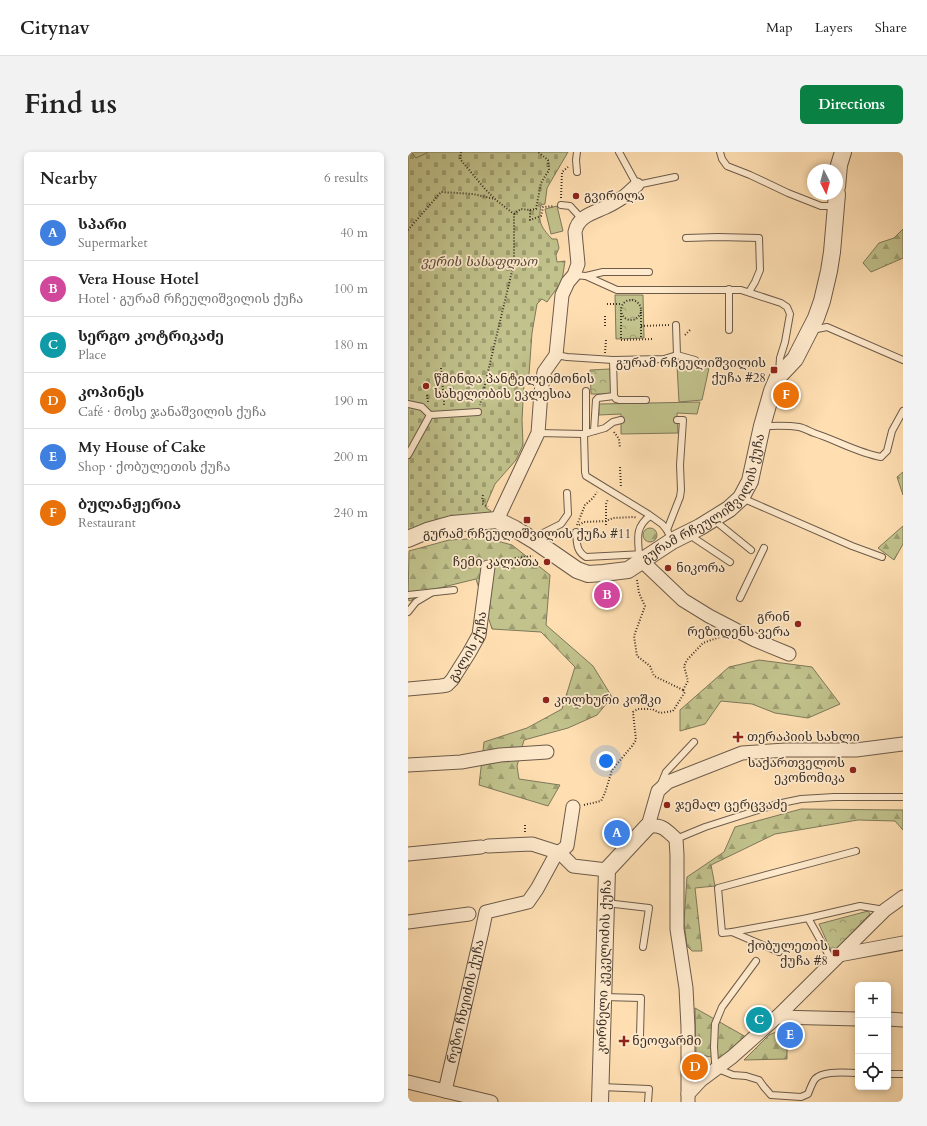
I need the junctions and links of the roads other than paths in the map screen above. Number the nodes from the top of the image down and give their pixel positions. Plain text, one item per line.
1 (577, 152) edge
2 (619, 152) edge
3 (720, 152) edge
4 (843, 152) edge
5 (839, 164) edge
6 (577, 172) dead end
7 (675, 177) dead end
8 (637, 185) junction
9 (836, 200) edge
10 (562, 205) road end
11 (582, 219) junction
12 (686, 238) dead end
13 (649, 272) dead end
14 (580, 276) junction
15 (729, 289) junction
16 (749, 292) junction
17 (676, 325) road end
18 (729, 330) dead end
19 (810, 330) junction
20 (556, 355) junction
21 (677, 355) junction
22 (613, 360) junction
23 (695, 360) dead end
24 (903, 360) edge
25 (778, 377) junction
26 (586, 391) dead end
27 (614, 396) junction
28 (646, 400) dead end
29 (408, 404) edge
30 (903, 411) edge
31 (478, 412) road end
32 (430, 415) junction
33 (621, 420) dead end
34 (677, 420) dead end
35 (762, 426) junction
36 (594, 431) junction
37 (538, 433) junction
38 (585, 434) junction
39 (408, 455) edge
40 (567, 493) dead end
41 (741, 498) junction
42 (493, 514) junction
43 (650, 516) junction
44 (713, 519) junction
45 (576, 532) dead end
46 (687, 534) junction
47 (670, 535) junction
48 (531, 538) junction
49 (408, 539) edge
50 (764, 548) dead end
51 (751, 550) dead end
52 (882, 556) dead end
53 (640, 558) junction
54 (730, 562) dead end
55 (488, 567) road end
56 (454, 590) dead end
57 (432, 592) junction
58 (408, 595) edge
59 (740, 598) dead end
60 (408, 612) edge
61 (789, 654) dead end
62 (408, 689) edge
63 (694, 742) dead end
64 (903, 744) edge
65 (547, 752) dead end
66 (408, 765) edge
67 (658, 791) junction
68 (903, 797) edge
69 (573, 807) road end
70 (648, 826) junction
71 (676, 839) junction
72 (856, 851) dead end
73 (560, 853) junction
74 (408, 854) edge
75 (607, 870) junction
76 (903, 897) edge
77 (606, 903) junction
78 (885, 910) junction
79 (469, 914) dead end
80 (808, 918) junction
81 (408, 922) edge
82 (732, 932) junction
83 (903, 943) edge
84 (643, 947) dead end
85 (780, 952) dead end
86 (836, 958) junction
87 (756, 960) dead end
88 (604, 997) junction
89 (777, 1017) junction
90 (855, 1019) edge
91 (891, 1019) edge
92 (903, 1020) edge
93 (640, 1036) dead end
94 (718, 1069) junction
95 (855, 1073) edge
96 (891, 1074) edge
97 (903, 1074) edge
98 (408, 1082) edge
99 (445, 1090) junction
100 (601, 1094) edge
101 (688, 1098) edge
102 (491, 1102) edge
103 (648, 1102) edge

1 - 6 lane
2 - 8 lane
3 - 9 lane
4 - 5 street
7 - 8 lane
8 - 11 street
9 - 19 street, გურამ რჩეულიშვილის ქუჩა
10 - 11 lane
11 - 14 street
12 - 16 lane
13 - 14 lane
14 - 15 lane
14 - 20 street
15 - 16 lane
15 - 18 lane
16 - 25 lane
17 - 21 lane
19 - 24 lane
19 - 25 street, გურამ რჩეულიშვილის ქუჩა
20 - 22 lane
20 - 37 street
21 - 22 lane
21 - 23 lane
22 - 27 lane
25 - 35 street, გურამ რჩეულიშვილის ქუჩა
26 - 38 lane
27 - 28 lane
27 - 36 lane
29 - 32 lane
30 - 35 lane
31 - 32 lane
32 - 39 lane
33 - 36 lane
34 - 47 lane
35 - 41 street, გურამ რჩეულიშვილის ქუჩა
36 - 38 lane
37 - 38 lane
37 - 42 street
38 - 43 lane
40 - 48 lane
41 - 44 street, გურამ რჩეულიშვილის ქუჩა
41 - 52 lane
42 - 48 street, გურამ რჩეულიშვილის ქუჩა
42 - 49 street
43 - 47 lane
43 - 53 lane
44 - 46 street, გურამ რჩეულიშვილის ქუჩა
44 - 51 lane
45 - 53 lane
46 - 47 street, გურამ რჩეულიშვილის ქუჩა
46 - 54 lane
47 - 53 street, გურამ რჩეულიშვილის ქუჩა
48 - 53 street, გურამ რჩეულიშვილის ქუჩა
50 - 59 lane
53 - 61 street
55 - 62 street, გალის ქუჩა
56 - 57 lane
57 - 58 lane
57 - 60 lane
63 - 67 lane
64 - 67 street
65 - 66 street
67 - 70 street, კორნელი კეკელიძის ქუჩა
68 - 71 lane
69 - 73 street
70 - 71 street
70 - 75 street, კორნელი კეკელიძის ქუჩა
71 - 101 street
72 - 82 lane
73 - 74 street
73 - 75 street
73 - 99 street, რეზო ჩხეიძის ქუჩა
75 - 77 street, კორნელი კეკელიძის ქუჩა
76 - 78 street
77 - 84 lane
77 - 88 street, კორნელი კეკელიძის ქუჩა
78 - 80 lane
78 - 86 street
79 - 81 street
80 - 82 lane
80 - 86 lane
82 - 85 lane
83 - 86 street
86 - 89 street
87 - 94 lane
88 - 93 lane
88 - 100 street, კორნელი კეკელიძის ქუჩა
89 - 90 street
89 - 94 street
91 - 92 street
94 - 95 lane
94 - 101 street
96 - 97 lane
98 - 99 street
99 - 102 street
100 - 103 lane

